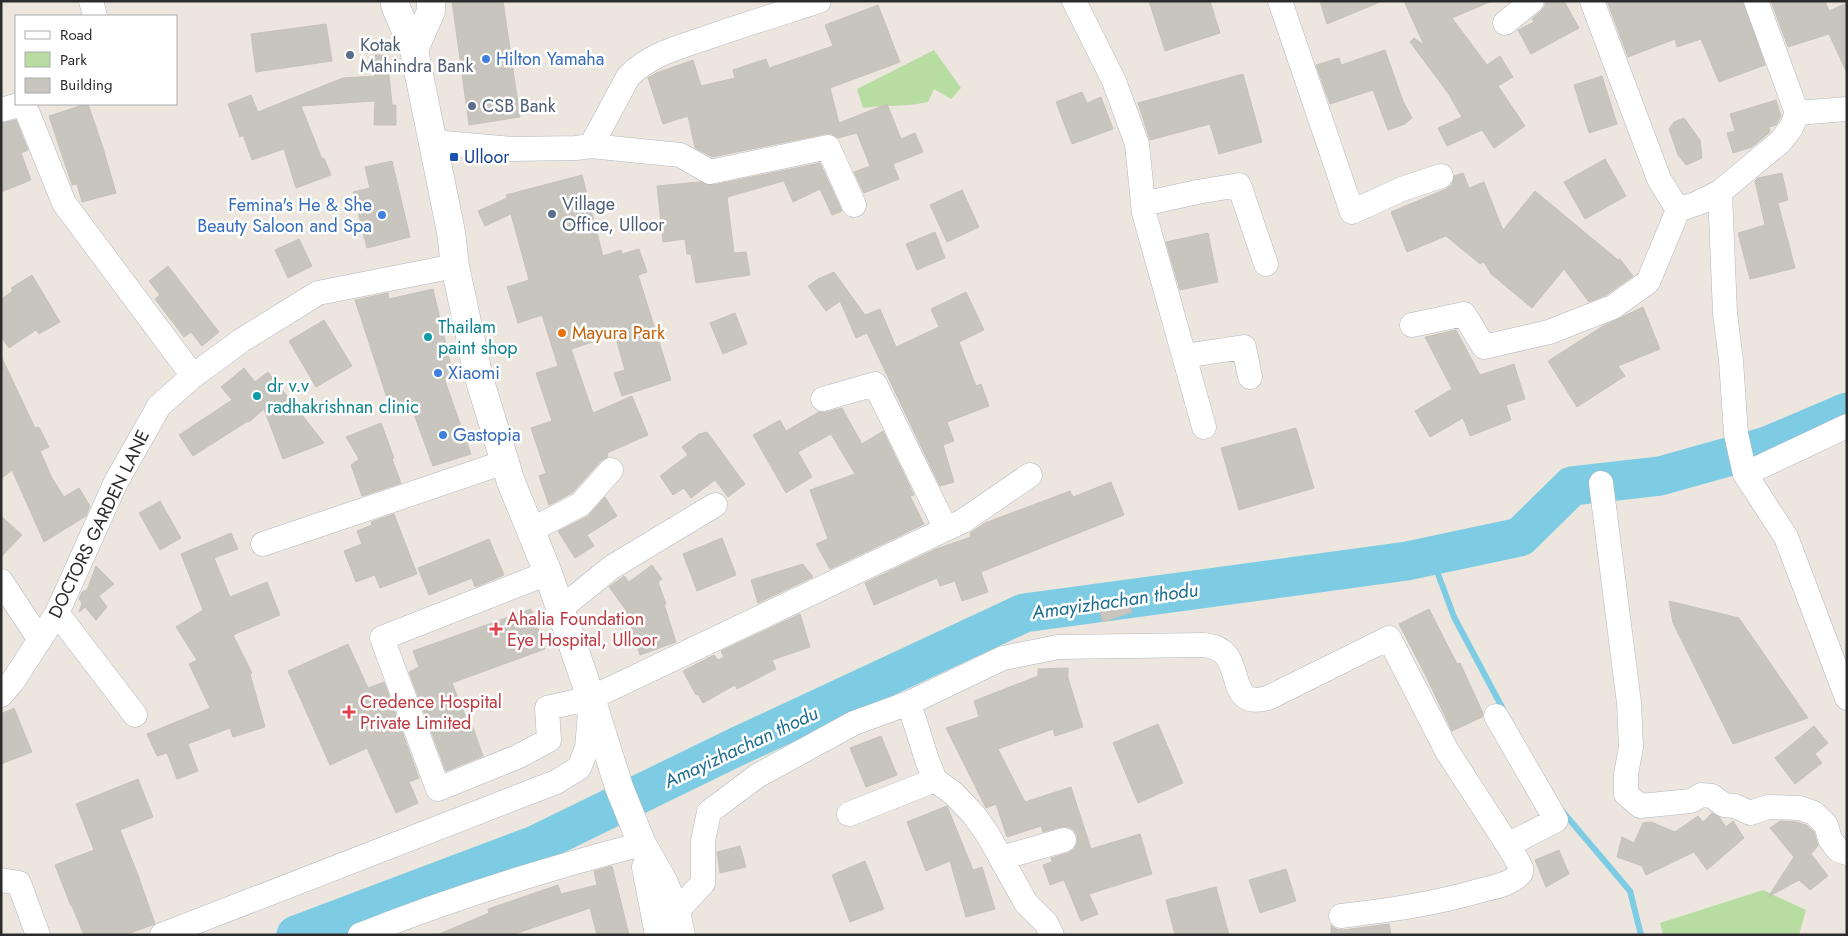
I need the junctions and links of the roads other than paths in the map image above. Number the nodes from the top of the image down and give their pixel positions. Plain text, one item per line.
1 (91, 1) edge
2 (395, 1) edge
3 (431, 1) edge
4 (819, 1) edge
5 (1074, 1) edge
6 (1280, 1) edge
7 (1532, 1) edge
8 (1592, 1) edge
9 (1756, 1) edge
10 (95, 15) edge
11 (1505, 23) dead end
12 (414, 50) junction
13 (19, 105) edge
14 (23, 105) edge
15 (1847, 109) edge
16 (1, 110) edge
17 (1797, 113) junction
18 (433, 142) junction
19 (591, 146) junction
20 (1441, 176) dead end
21 (1720, 192) junction
22 (1143, 204) junction
23 (854, 205) dead end
24 (1678, 210) junction
25 (1266, 264) dead end
26 (455, 266) junction
27 (1412, 325) dead end
28 (1184, 356) junction
29 (193, 376) junction
30 (1250, 377) dead end
31 (822, 399) dead end
32 (1847, 426) edge
33 (1204, 427) dead end
34 (505, 462) junction
35 (611, 470) dead end
36 (1745, 474) junction
37 (1030, 475) dead end
38 (1602, 483) dead end
39 (715, 505) dead end
40 (946, 529) junction
41 (531, 530) junction
42 (263, 544) dead end
43 (548, 573) junction
44 (1, 581) edge
45 (560, 609) junction
46 (57, 613) junction
47 (40, 640) junction
48 (1, 695) edge
49 (591, 698) junction
50 (1847, 698) edge
51 (908, 703) junction
52 (135, 715) dead end
53 (1496, 716) dead end
54 (935, 780) junction
55 (849, 814) dead end
56 (640, 838) junction
57 (1064, 840) dead end
58 (1508, 845) junction
59 (1847, 853) edge
60 (1001, 858) junction
61 (1, 880) edge
62 (1341, 916) dead end
63 (666, 929) edge
64 (38, 935) edge
65 (162, 935) edge
66 (360, 935) edge
67 (1052, 935) edge

1 - 10 street
2 - 12 main road
3 - 12 main road
4 - 19 street
5 - 22 street
6 - 20 street
7 - 11 street
8 - 24 street
9 - 17 street
12 - 18 main road
13 - 16 street
14 - 29 street
15 - 17 street
17 - 21 street
18 - 19 street
18 - 26 main road
19 - 23 street
21 - 24 street
21 - 36 street
22 - 25 street
22 - 28 street
24 - 27 street
26 - 29 street, DOCTORS GARDEN LANE
26 - 34 main road
28 - 30 street
28 - 33 street
29 - 46 street, DOCTORS GARDEN LANE
31 - 40 street
32 - 36 street
34 - 41 main road
34 - 42 street
35 - 41 street
36 - 50 street
37 - 40 street
38 - 59 street
39 - 45 street
40 - 49 street
41 - 43 main road
43 - 45 main road
43 - 49 street
44 - 47 street
45 - 49 main road
46 - 47 street, DOCTORS GARDEN LANE
46 - 52 street
47 - 48 street, DOCTORS GARDEN LANE
49 - 56 main road
49 - 65 street
51 - 54 street
51 - 58 street
51 - 63 street
53 - 58 street
54 - 55 street
54 - 60 street
56 - 63 main road
56 - 66 street
57 - 60 street
58 - 62 street
60 - 67 street
61 - 64 street

